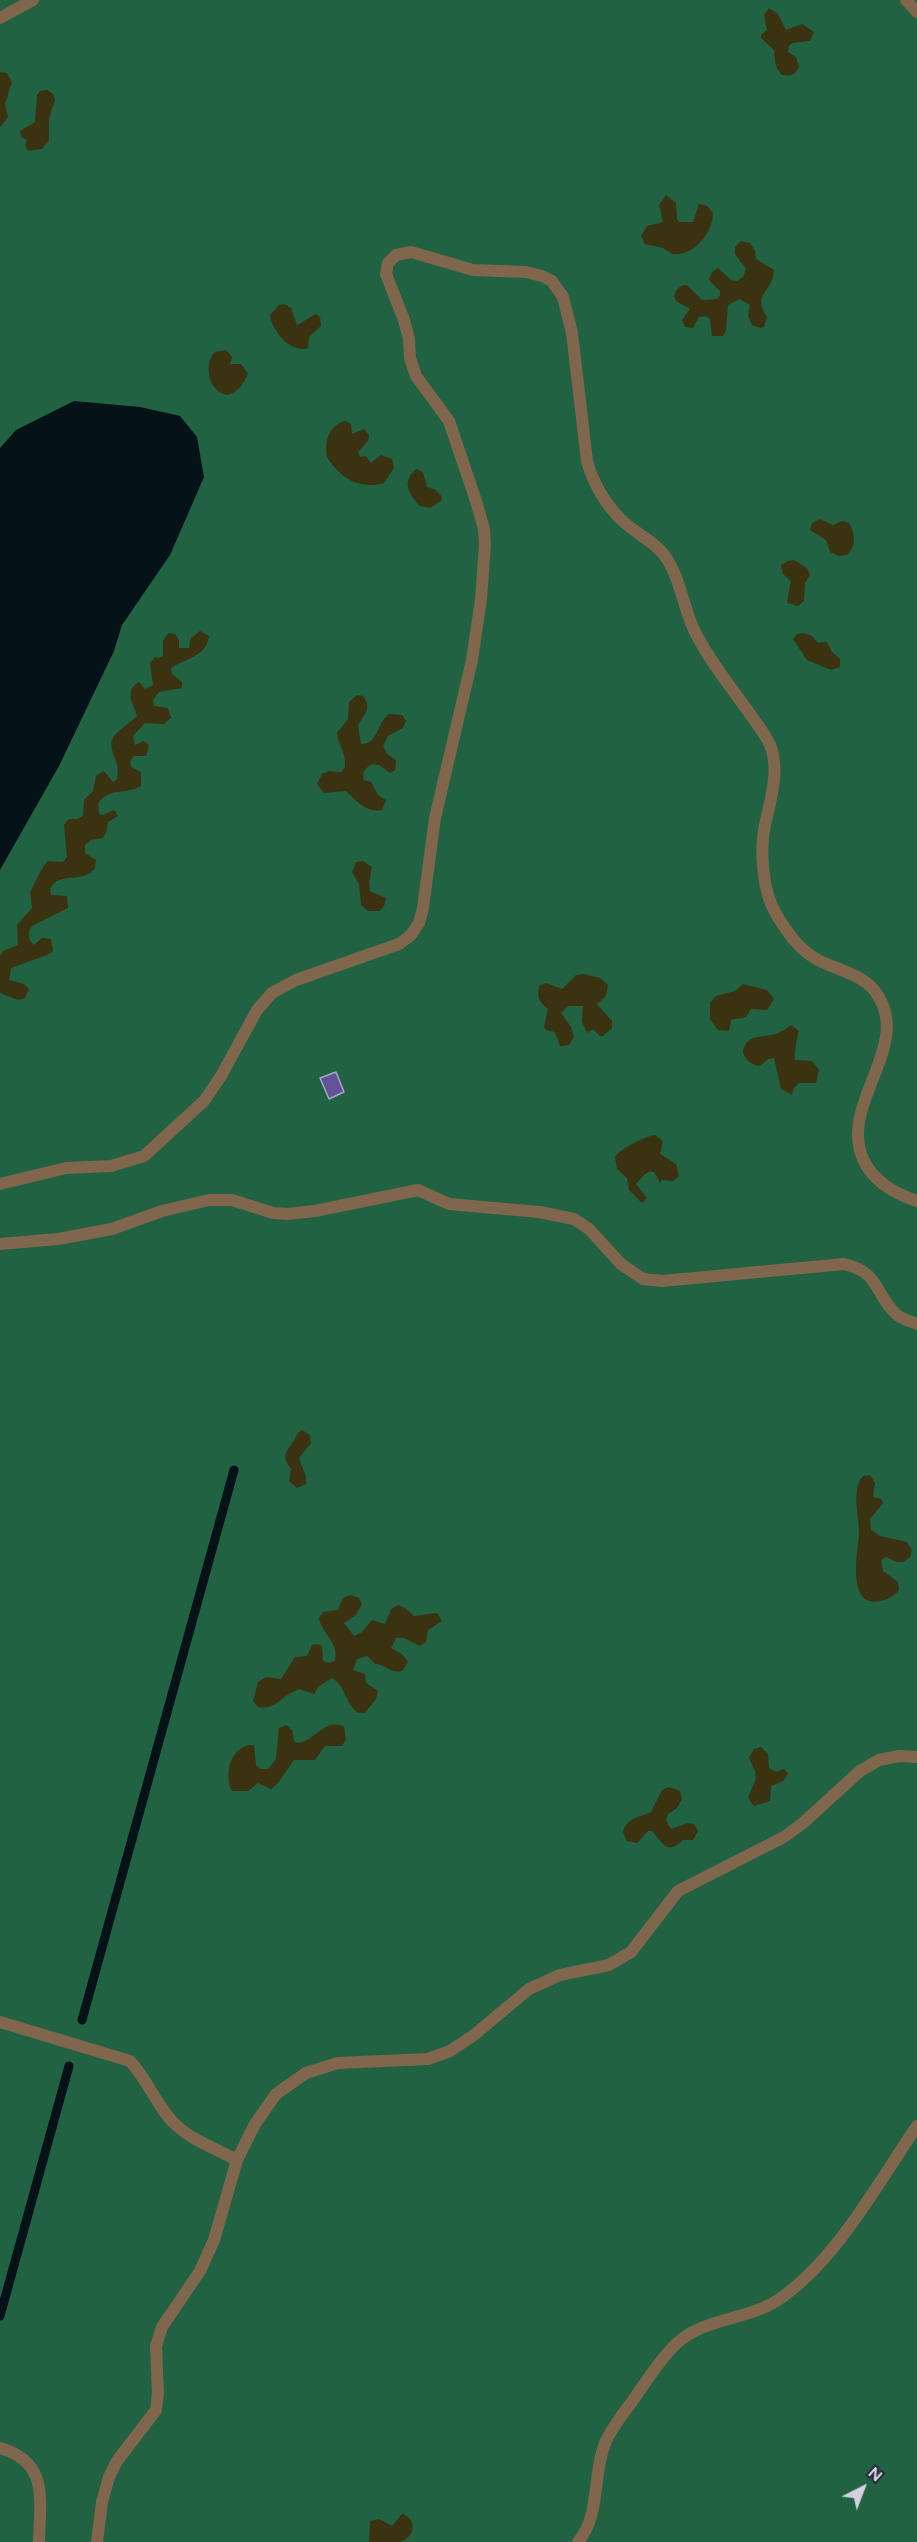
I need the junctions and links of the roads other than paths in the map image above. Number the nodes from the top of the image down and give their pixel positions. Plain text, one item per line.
1 (33, 0) edge
2 (906, 0) edge
3 (917, 12) edge
4 (0, 18) edge
5 (0, 1184) edge
6 (917, 1201) edge
7 (0, 1244) edge
8 (917, 1324) edge
9 (917, 1757) edge
10 (0, 2022) edge
11 (917, 2126) edge
12 (237, 2160) junction
13 (0, 2448) edge
14 (39, 2542) edge
15 (97, 2542) edge
16 (578, 2542) edge

1 - 4 lane
2 - 3 lane
5 - 6 lane
7 - 8 lane
9 - 12 lane
10 - 12 lane
11 - 16 lane
12 - 15 lane
13 - 14 lane

